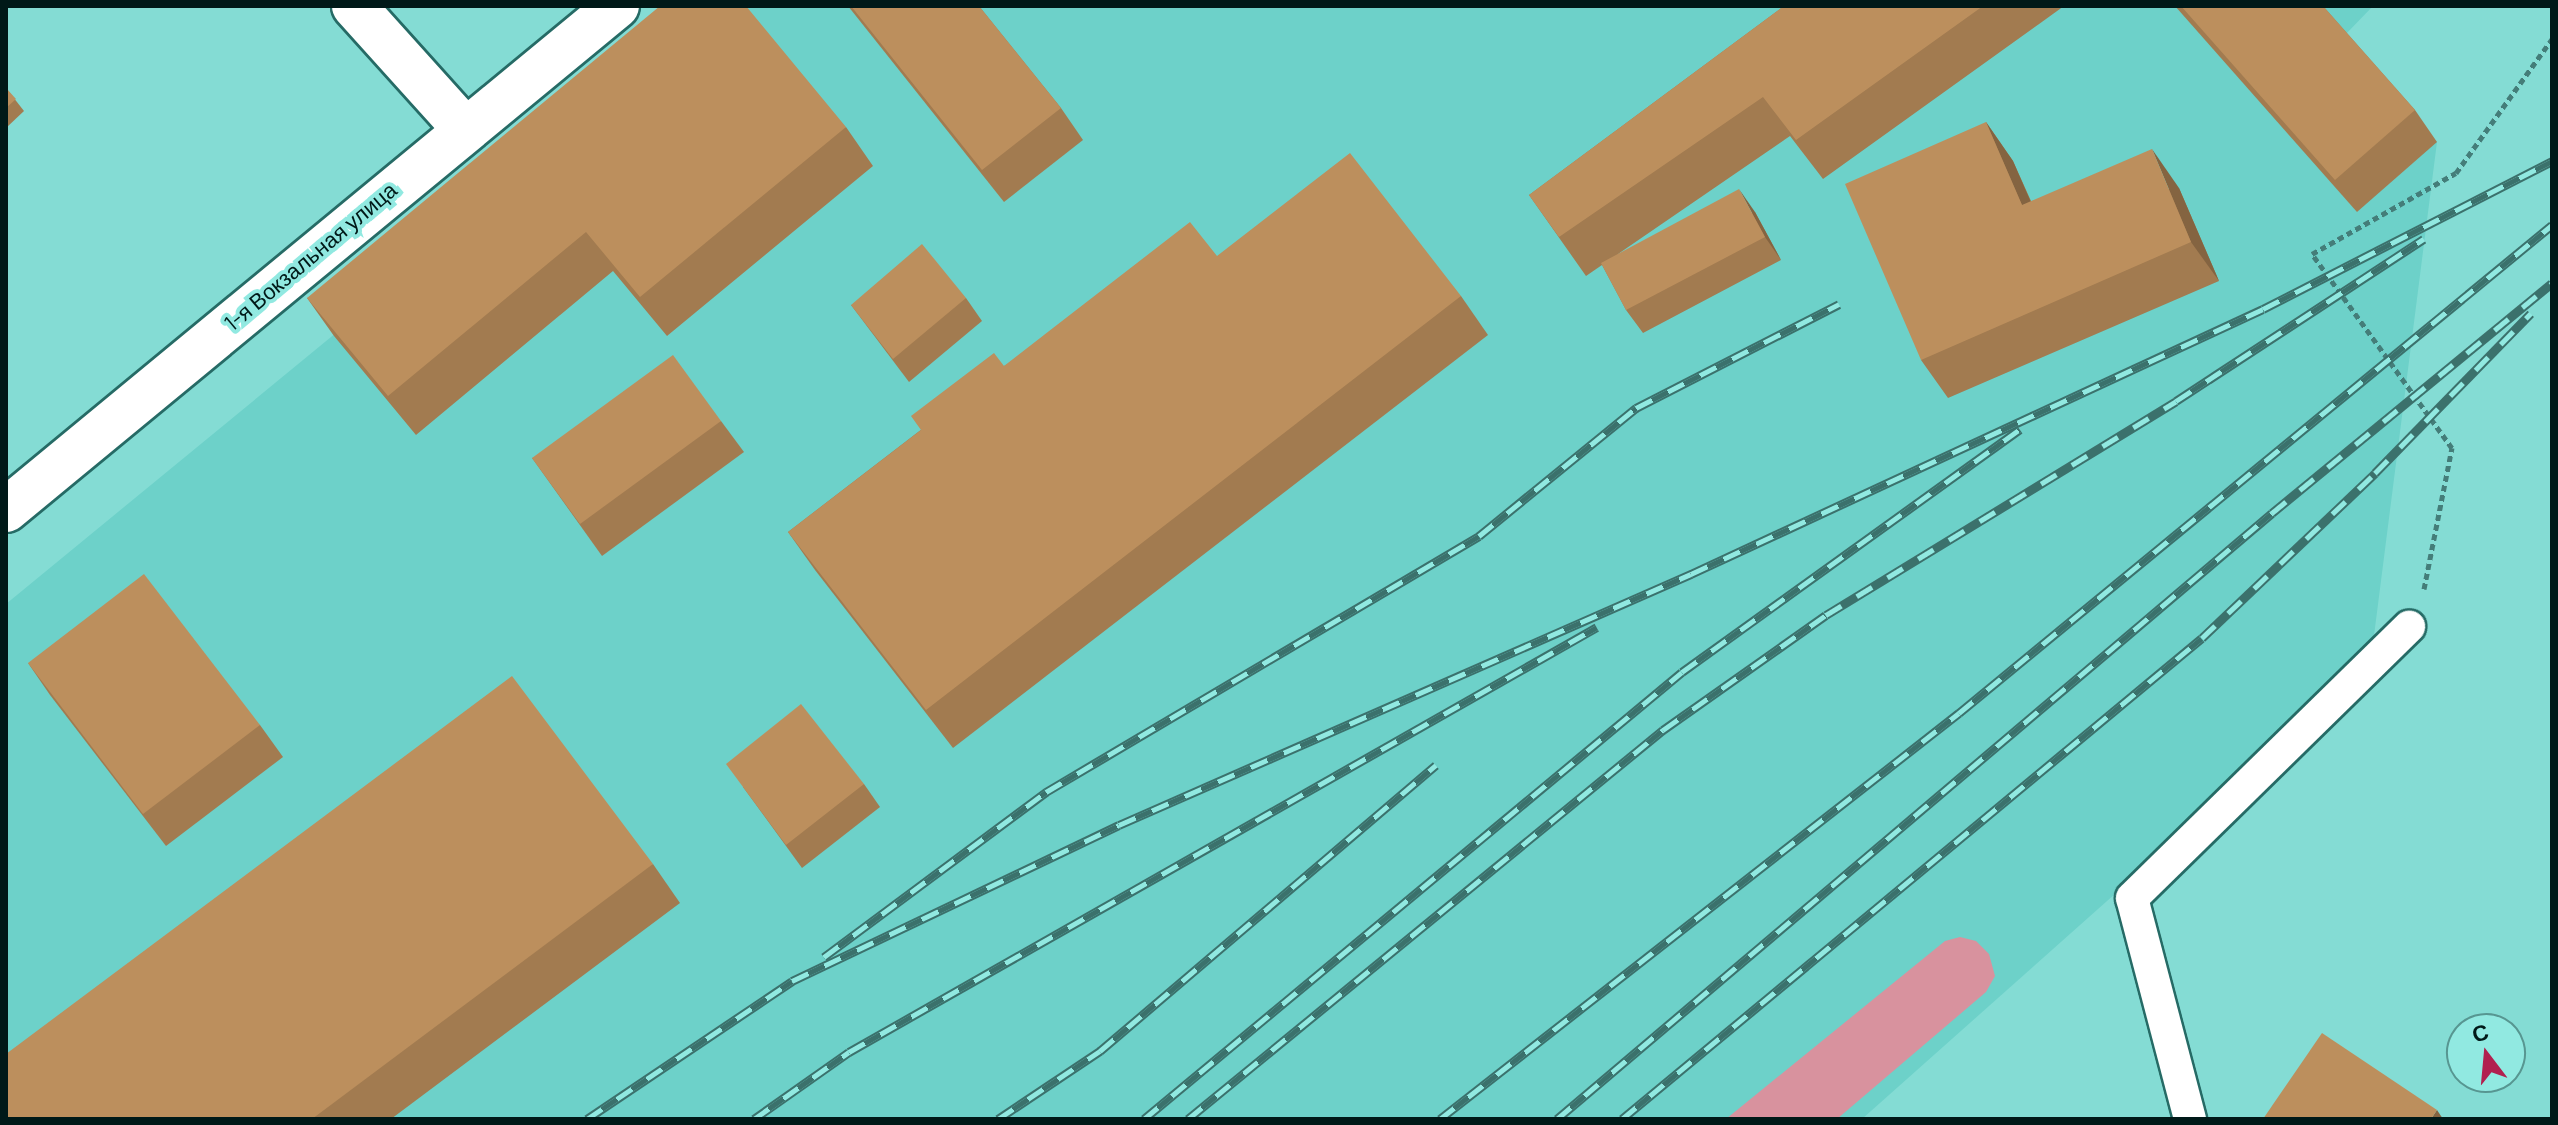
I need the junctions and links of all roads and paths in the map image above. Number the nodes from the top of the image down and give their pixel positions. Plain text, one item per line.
1 (354, 6) edge
2 (617, 6) edge
3 (2552, 39) edge
4 (464, 128) junction
5 (6, 510) edge
6 (2409, 627) joint
7 (2190, 1119) edge

1 - 4 street
2 - 4 street, 1-я Вокзальная улица
3 - 6 path
4 - 5 street, 1-я Вокзальная улица
6 - 7 lane

